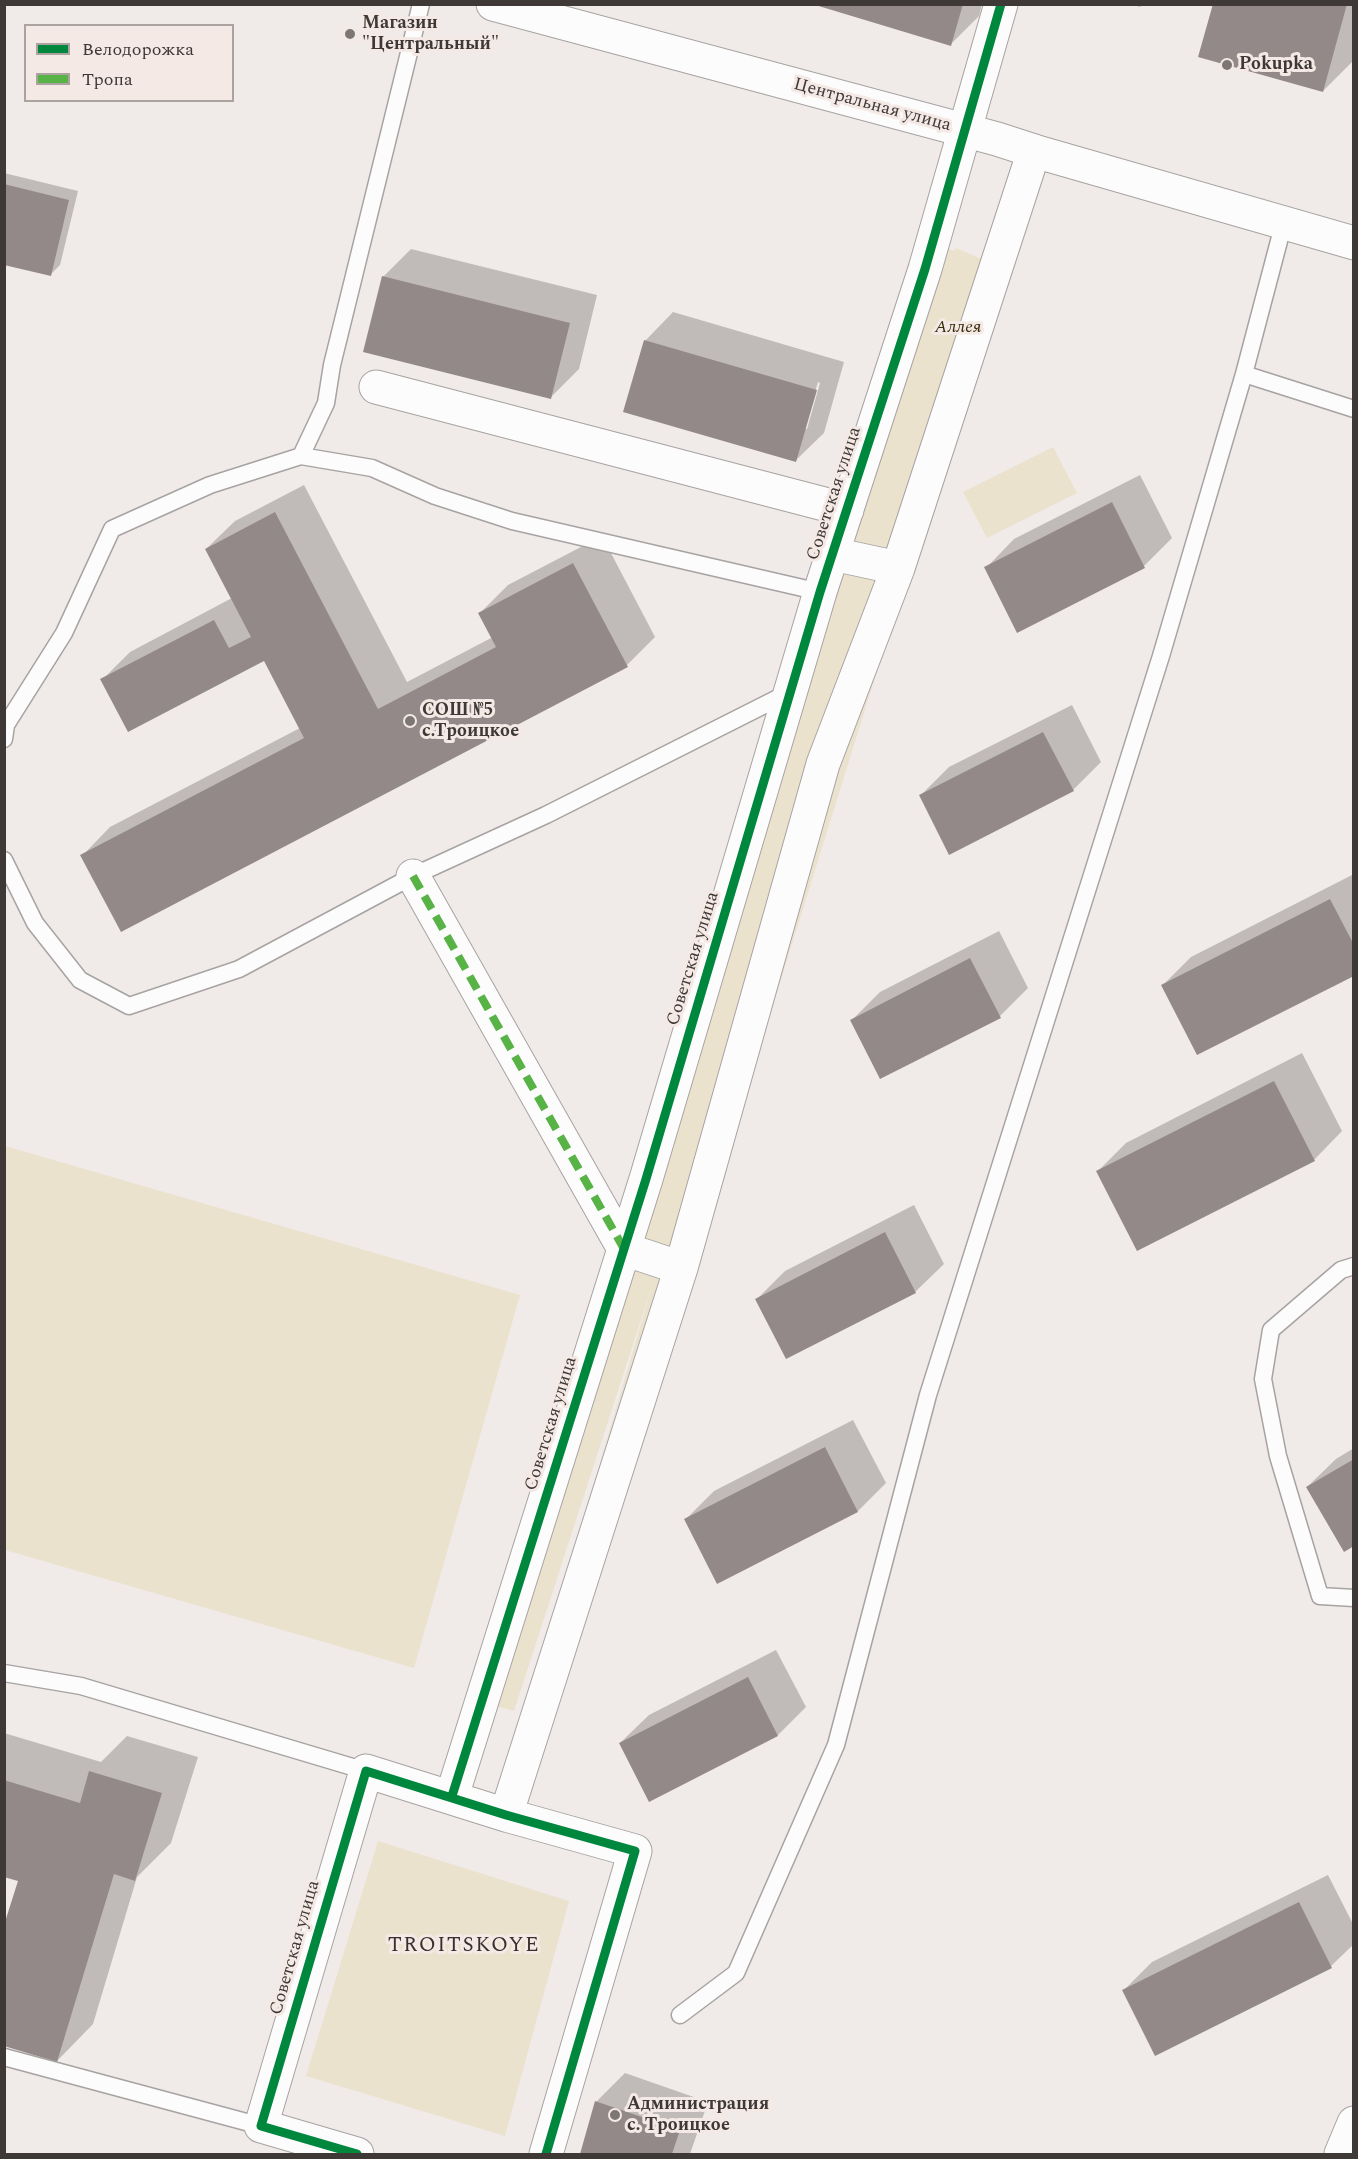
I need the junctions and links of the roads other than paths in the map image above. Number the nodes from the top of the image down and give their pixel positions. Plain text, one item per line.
1 (421, 4) edge
2 (493, 4) edge
3 (1001, 4) edge
4 (963, 130) junction
5 (1034, 152) junction
6 (1284, 222) junction
7 (1353, 243) edge
8 (1244, 374) junction
9 (376, 387) dead end
10 (1353, 409) edge
11 (301, 456) junction
12 (847, 510) junction
13 (833, 554) junction
14 (898, 568) junction
15 (820, 592) junction
16 (791, 692) junction
17 (5, 729) edge
18 (4, 860) edge
19 (412, 876) junction
20 (4, 886) edge
21 (35, 923) junction
22 (624, 1249) junction
23 (1353, 1266) edge
24 (681, 1268) junction
25 (1353, 1598) edge
26 (4, 1673) edge
27 (366, 1771) junction
28 (452, 1796) junction
29 (507, 1815) junction
30 (680, 2015) dead end
31 (4, 2057) edge
32 (1353, 2123) edge
33 (261, 2126) junction
34 (357, 2154) edge
35 (546, 2154) edge
36 (1341, 2154) edge

1 - 11 lane
2 - 4 main road, Центральная улица
3 - 4 main road, Советская улица
4 - 5 main road, Центральная улица
4 - 12 main road, Советская улица
5 - 6 main road, Центральная улица
5 - 14 main road
6 - 7 main road, Центральная улица
6 - 8 lane
8 - 10 lane
8 - 30 lane
9 - 12 main road
11 - 15 lane
11 - 17 lane
12 - 13 main road, Советская улица
13 - 14 main road
13 - 15 main road, Советская улица
14 - 24 main road
15 - 16 main road, Советская улица
16 - 19 lane
16 - 22 main road, Советская улица
18 - 21 lane
19 - 21 lane
19 - 22 main road
20 - 21 lane
22 - 24 main road
22 - 28 main road, Советская улица
23 - 25 lane
24 - 29 main road
26 - 27 lane
27 - 28 main road
27 - 33 main road, Советская улица
28 - 29 main road
29 - 35 main road
31 - 33 lane
32 - 36 main road
33 - 34 main road

